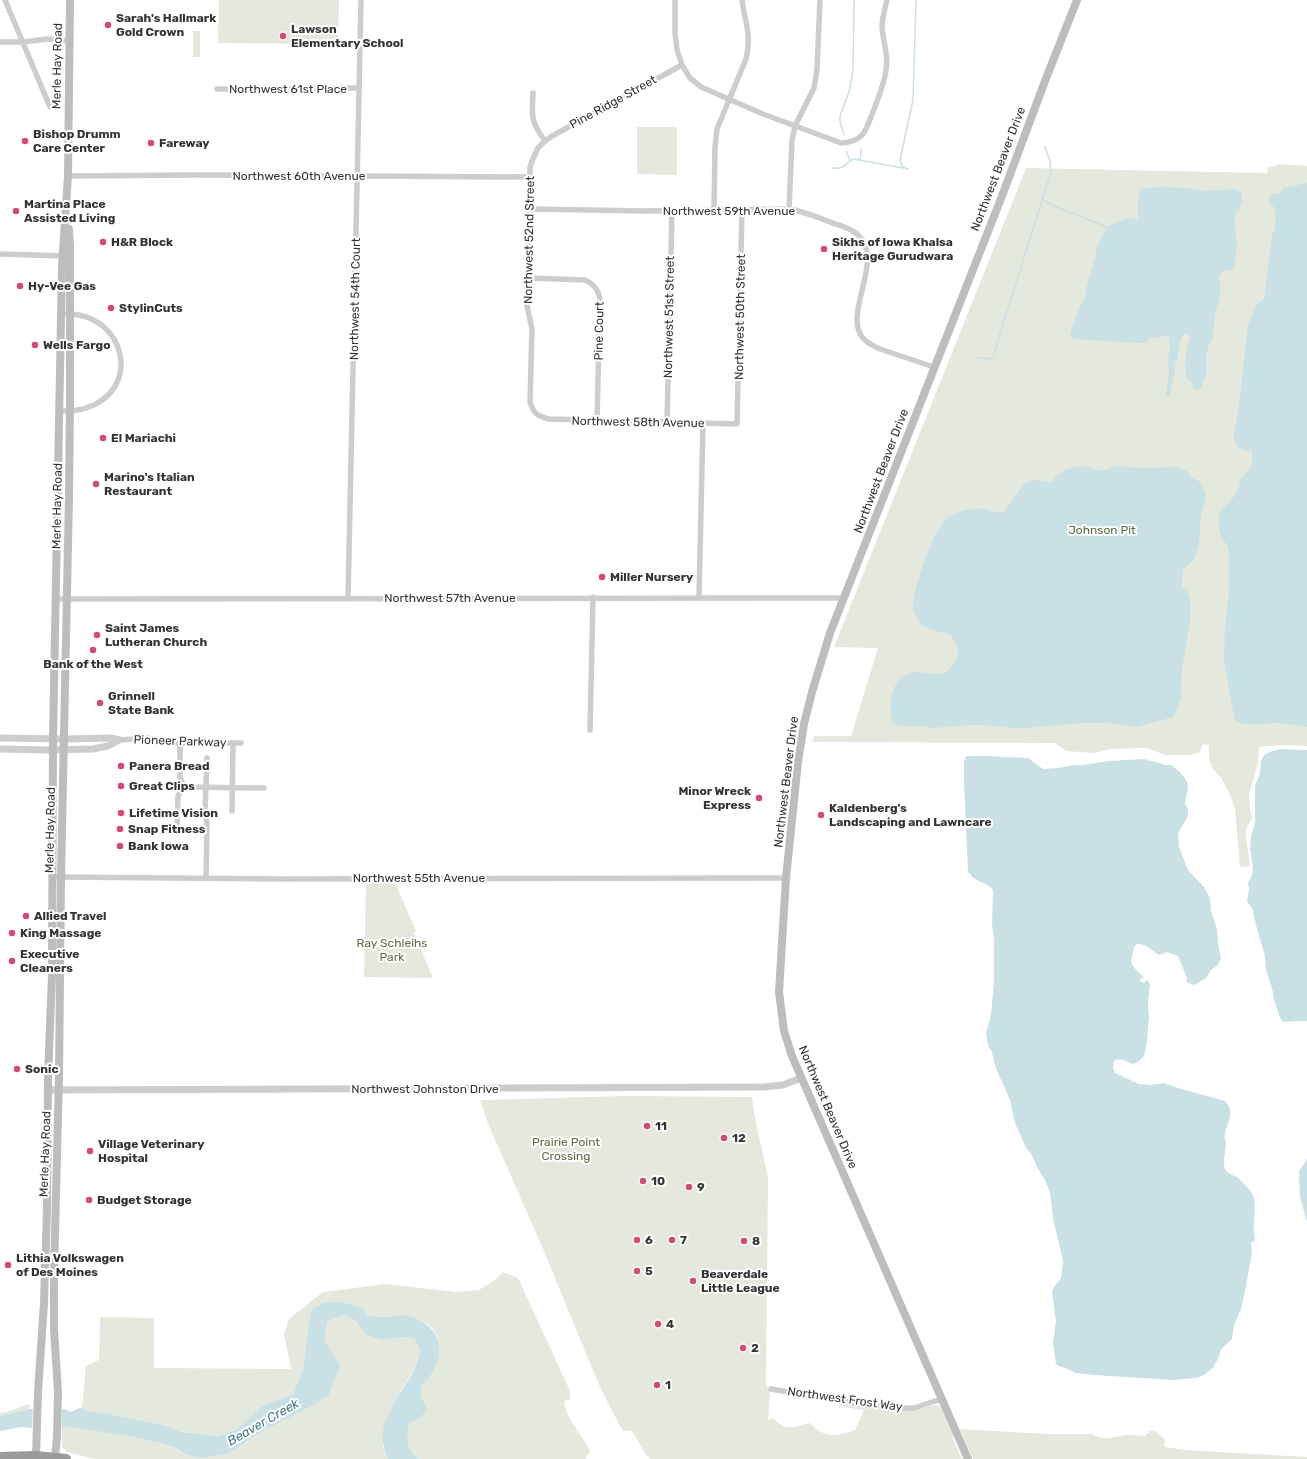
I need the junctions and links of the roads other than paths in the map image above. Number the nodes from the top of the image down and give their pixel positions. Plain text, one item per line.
1 (4, 0) edge
2 (70, 0) edge
3 (361, 0) edge
4 (675, 0) edge
5 (742, 0) edge
6 (820, 0) edge
7 (887, 0) edge
8 (1077, 0) edge
9 (69, 41) junction
10 (0, 42) edge
11 (23, 42) junction
12 (682, 65) junction
13 (359, 88) junction
14 (217, 90) dead end
15 (533, 93) dead end
16 (729, 99) junction
17 (50, 107) dead end
18 (795, 126) junction
19 (545, 141) junction
20 (68, 176) junction
21 (357, 176) junction
22 (529, 177) junction
23 (530, 209) junction
24 (789, 209) junction
25 (672, 210) junction
26 (714, 210) junction
27 (742, 210) junction
28 (0, 254) edge
29 (66, 256) junction
30 (528, 278) junction
31 (61, 314) junction
32 (70, 314) junction
33 (934, 367) junction
34 (59, 411) junction
35 (70, 411) junction
36 (539, 417) joint
37 (597, 421) junction
38 (667, 423) junction
39 (703, 423) junction
40 (737, 424) joint
41 (699, 597) junction
42 (67, 598) junction
43 (348, 598) junction
44 (593, 598) junction
45 (843, 598) junction
46 (56, 599) junction
47 (590, 730) dead end
48 (0, 738) edge
49 (54, 738) junction
50 (64, 739) junction
51 (118, 740) junction
52 (180, 743) junction
53 (233, 743) junction
54 (241, 743) dead end
55 (0, 749) edge
56 (54, 750) junction
57 (64, 750) junction
58 (207, 758) dead end
59 (184, 786) junction
60 (207, 787) junction
61 (232, 788) junction
62 (264, 788) dead end
63 (232, 811) dead end
64 (177, 825) dead end
65 (57, 878) junction
66 (206, 878) junction
67 (786, 878) junction
68 (801, 1078) junction
69 (48, 1090) junction
70 (59, 1090) junction
71 (771, 1389) dead end
72 (942, 1400) junction
73 (36, 1456) junction
74 (0, 1457) edge
75 (55, 1457) junction
76 (66, 1459) edge
77 (968, 1459) edge

1 - 11 street
2 - 9 main road, Merle Hay Road
3 - 13 street, Northwest 54th Court
4 - 12 street
5 - 16 street
6 - 18 street
7 - 18 street
8 - 33 main road, Northwest Beaver Drive
9 - 11 street
9 - 20 main road, Merle Hay Road
10 - 11 street
11 - 17 street
12 - 16 street
12 - 19 street, Pine Ridge Street
13 - 14 street, Northwest 61st Place
13 - 21 street, Northwest 54th Court
15 - 19 street
16 - 18 street
16 - 26 street
18 - 24 street
19 - 22 street, Northwest 52nd Street
20 - 21 street, Northwest 60th Avenue
20 - 29 main road, Merle Hay Road
21 - 22 street, Northwest 60th Avenue
21 - 43 street, Northwest 54th Court
22 - 23 street, Northwest 52nd Street
23 - 25 street, Northwest 59th Avenue
23 - 30 street, Northwest 52nd Street
24 - 27 street, Northwest 59th Avenue
24 - 33 street, Northwest 59th Avenue
25 - 26 street, Northwest 59th Avenue
25 - 38 street, Northwest 51st Street
26 - 27 street, Northwest 59th Avenue
27 - 40 street, Northwest 50th Street
28 - 29 street
29 - 31 main road, Merle Hay Road
29 - 32 main road, Merle Hay Road
30 - 36 street, Northwest 52nd Street
30 - 37 street, Pine Court
31 - 32 street
31 - 34 main road, Merle Hay Road
32 - 35 main road, Merle Hay Road
32 - 35 street
33 - 45 main road, Northwest Beaver Drive
34 - 35 street
34 - 46 main road, Merle Hay Road
35 - 42 main road, Merle Hay Road
36 - 37 street, Northwest 58th Avenue
37 - 38 street, Northwest 58th Avenue
38 - 39 street, Northwest 58th Avenue
39 - 40 street, Northwest 58th Avenue
39 - 41 street
41 - 44 street, Northwest 57th Avenue
41 - 45 street, Northwest 57th Avenue
42 - 43 street, Northwest 57th Avenue
42 - 46 street, Northwest 57th Avenue
42 - 50 main road, Merle Hay Road
43 - 44 street, Northwest 57th Avenue
44 - 47 street
45 - 67 main road, Northwest Beaver Drive
46 - 49 main road, Merle Hay Road
48 - 49 street, Pioneer Parkway
49 - 50 street, Pioneer Parkway
49 - 56 main road, Merle Hay Road
50 - 51 street, Pioneer Parkway
50 - 57 main road, Merle Hay Road
51 - 52 street, Pioneer Parkway
51 - 57 street, Pioneer Parkway
52 - 53 street, Pioneer Parkway
52 - 59 street
53 - 54 street, Pioneer Parkway
53 - 61 street
55 - 56 street, Pioneer Parkway
56 - 57 street, Pioneer Parkway
56 - 65 main road, Merle Hay Road
57 - 65 main road, Merle Hay Road
58 - 60 street
59 - 60 street
59 - 64 street
60 - 61 street
60 - 66 street
61 - 62 street
61 - 63 street
65 - 66 street, Northwest 55th Avenue
65 - 69 main road, Merle Hay Road
65 - 70 main road, Merle Hay Road
66 - 67 street, Northwest 55th Avenue
67 - 68 main road, Northwest Beaver Drive
68 - 70 street, Northwest Johnston Drive
68 - 72 main road, Northwest Beaver Drive
69 - 70 street, Northwest Johnston Drive
69 - 73 main road, Merle Hay Road
70 - 75 main road, Merle Hay Road
71 - 72 street, Northwest Frost Way
72 - 77 main road, Northwest Beaver Drive
73 - 74 highway
73 - 75 highway
75 - 76 highway

